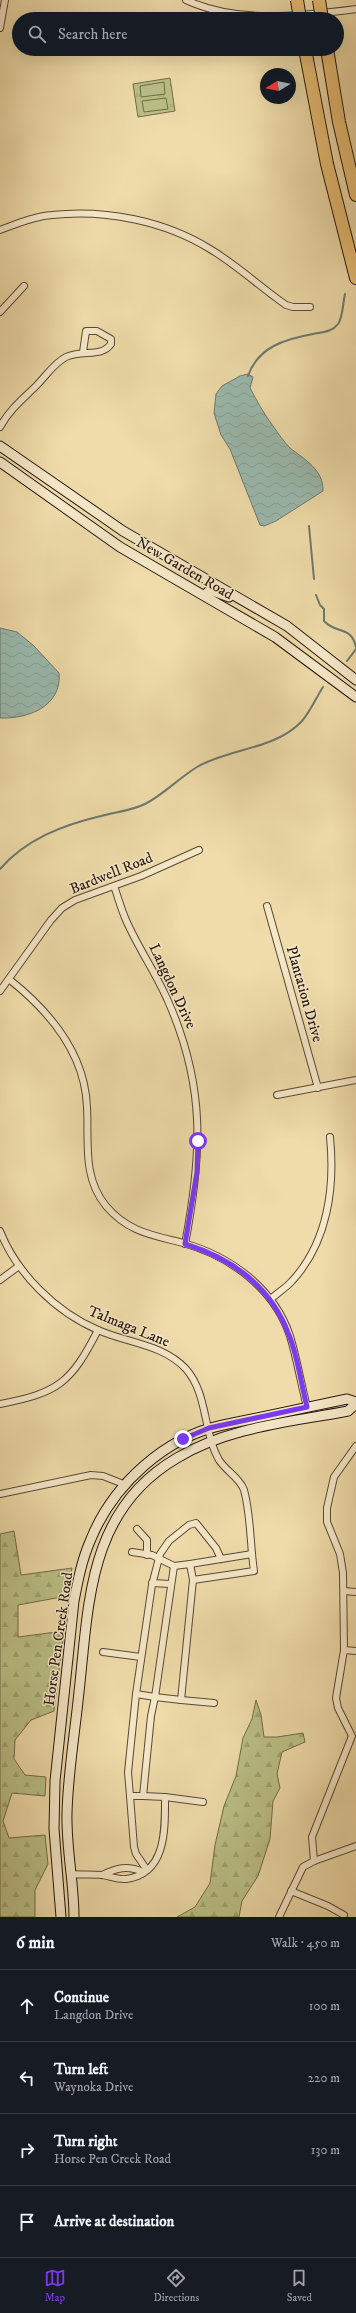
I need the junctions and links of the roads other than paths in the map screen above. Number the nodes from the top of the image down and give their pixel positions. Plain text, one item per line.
1 (5, 0) edge
2 (186, 0) edge
3 (297, 0) edge
4 (319, 0) edge
5 (356, 9) edge
6 (221, 12) edge
7 (299, 12) edge
8 (311, 12) edge
9 (321, 12) edge
10 (0, 28) edge
11 (306, 56) edge
12 (328, 56) edge
13 (356, 195) edge
14 (0, 230) edge
15 (356, 278) edge
16 (24, 286) dead end
17 (310, 307) dead end
18 (0, 312) edge
19 (83, 352) junction
20 (0, 427) edge
21 (0, 446) edge
22 (0, 462) edge
23 (28, 466) junction
24 (21, 477) junction
25 (170, 576) junction
26 (203, 579) junction
27 (205, 595) junction
28 (237, 598) junction
29 (244, 617) junction
30 (274, 619) junction
31 (356, 680) edge
32 (356, 697) edge
33 (199, 850) dead end
34 (114, 886) junction
35 (267, 906) dead end
36 (10, 980) junction
37 (0, 991) edge
38 (356, 1080) edge
39 (318, 1088) junction
40 (276, 1095) dead end
41 (330, 1137) dead end
42 (0, 1231) edge
43 (185, 1244) junction
44 (19, 1266) junction
45 (0, 1280) edge
46 (271, 1299) junction
47 (98, 1330) junction
48 (356, 1403) edge
49 (0, 1404) edge
50 (307, 1407) junction
51 (209, 1428) junction
52 (213, 1440) junction
53 (356, 1446) edge
54 (126, 1485) junction
55 (0, 1494) edge
56 (137, 1529) dead end
57 (132, 1552) dead end
58 (147, 1554) junction
59 (252, 1554) junction
60 (221, 1558) junction
61 (159, 1560) junction
62 (190, 1564) junction
63 (174, 1566) junction
64 (194, 1580) junction
65 (152, 1583) junction
66 (170, 1584) junction
67 (344, 1591) junction
68 (356, 1592) edge
69 (344, 1650) junction
70 (356, 1650) edge
71 (103, 1652) dead end
72 (141, 1657) junction
73 (136, 1694) junction
74 (156, 1697) junction
75 (181, 1700) junction
76 (214, 1703) dead end
77 (354, 1737) edge
78 (130, 1796) junction
79 (143, 1796) junction
80 (165, 1797) junction
81 (203, 1802) dead end
82 (356, 1846) edge
83 (314, 1861) junction
84 (145, 1871) junction
85 (71, 1874) junction
86 (102, 1875) junction
87 (291, 1891) junction
88 (344, 1915) dead end
89 (61, 1917) edge
90 (74, 1917) edge
91 (279, 1917) edge

1 - 10 street
2 - 6 street
3 - 7 highway, bridge
4 - 9 highway, bridge
5 - 8 street
11 - 15 highway
12 - 13 highway
14 - 17 street
16 - 18 street
19 - 19 street
19 - 20 street
21 - 23 street, New Garden Road
22 - 24 street, New Garden Road
23 - 24 street
23 - 26 street, New Garden Road
24 - 25 street, New Garden Road
25 - 26 street
25 - 27 street, New Garden Road
26 - 28 street, New Garden Road
27 - 28 street
27 - 29 street, New Garden Road
28 - 30 street, New Garden Road
29 - 30 street
29 - 32 street, New Garden Road
30 - 31 street, New Garden Road
33 - 34 street, Bardwell Road
34 - 36 street, Bardwell Road
34 - 43 street, Langdon Drive
35 - 39 street, Plantation Drive
36 - 37 street, Bardwell Road
36 - 43 street
38 - 39 street
39 - 40 street
41 - 46 street
42 - 44 street, Talmaga Lane
43 - 46 street
44 - 45 street
44 - 47 street, Talmaga Lane
46 - 50 street
47 - 49 street
47 - 51 street, Talmaga Lane
48 - 50 street, Horse Pen Creek Road
48 - 52 street, Horse Pen Creek Road
50 - 51 street, Horse Pen Creek Road
51 - 52 street, Talmaga Lane
51 - 54 street, Horse Pen Creek Road
52 - 59 street, Talmaga Lane
52 - 85 street, Horse Pen Creek Road
53 - 67 street
54 - 55 street
54 - 89 street, Horse Pen Creek Road
56 - 58 street
57 - 58 street
58 - 61 street
59 - 60 street
59 - 64 street, Talmaga Lane
60 - 61 street
60 - 62 street
61 - 63 street
61 - 65 street
62 - 63 street
62 - 64 street
63 - 66 street
64 - 75 street
65 - 66 street
65 - 72 street
66 - 74 street
67 - 68 street
67 - 69 street
69 - 70 street
69 - 77 street
71 - 72 street
72 - 73 street
73 - 74 street
73 - 78 street
74 - 75 street
74 - 79 street
75 - 76 street
77 - 83 street
78 - 79 street
78 - 84 street
79 - 80 street
80 - 81 street
80 - 84 street
82 - 83 street
83 - 87 street
84 - 86 street
84 - 86 street
85 - 86 street
85 - 90 street, Horse Pen Creek Road
87 - 88 street
87 - 91 street

